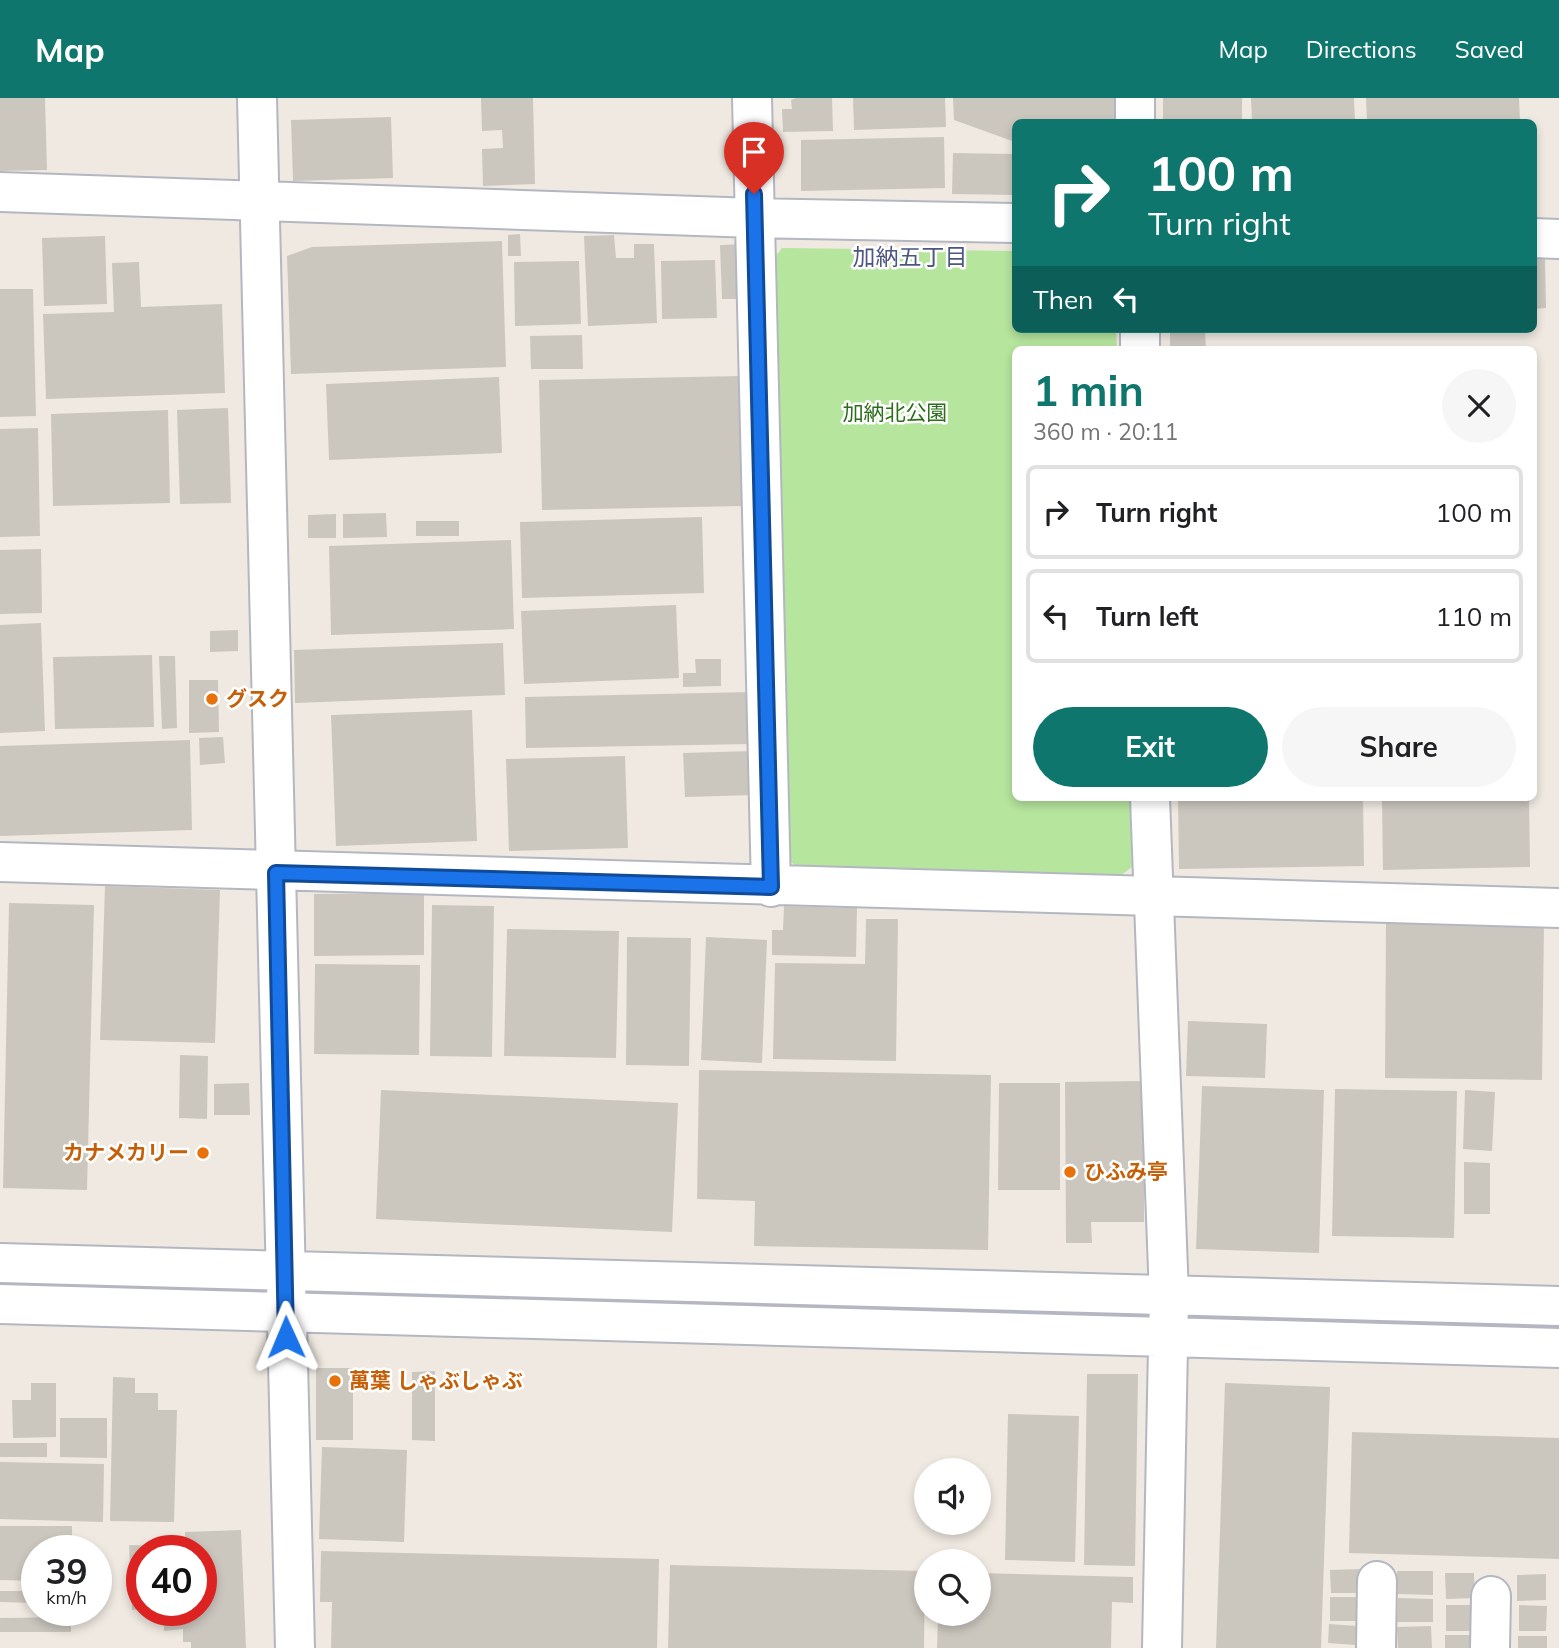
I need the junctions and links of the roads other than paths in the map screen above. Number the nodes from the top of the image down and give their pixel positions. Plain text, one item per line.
1 (257, 98) edge
2 (752, 98) edge
3 (1135, 98) edge
4 (1135, 119) edge
5 (0, 191) edge
6 (261, 200) junction
7 (755, 218) junction
8 (1012, 223) edge
9 (1537, 238) edge
10 (1559, 239) edge
11 (1150, 801) edge
12 (0, 862) edge
13 (276, 873) junction
14 (771, 887) junction
15 (1152, 897) junction
16 (1559, 908) edge
17 (0, 1263) edge
18 (286, 1272) junction
19 (1169, 1296) junction
20 (0, 1304) edge
21 (1559, 1306) edge
22 (285, 1312) junction
23 (1169, 1339) junction
24 (1559, 1348) edge
25 (1377, 1581) dead end
26 (1491, 1596) dead end
27 (295, 1648) edge
28 (1162, 1648) edge
29 (1376, 1648) edge
30 (1490, 1648) edge

1 - 6 street
2 - 7 street
3 - 4 street
5 - 6 street
6 - 7 street
6 - 13 street
7 - 8 street
7 - 14 street
9 - 10 street
11 - 15 street
12 - 13 street
13 - 14 street
13 - 18 street
14 - 15 street
15 - 16 street
15 - 19 street
17 - 18 street
18 - 19 street
18 - 22 street
19 - 21 street
19 - 23 street
20 - 22 street
22 - 23 street
22 - 27 street
23 - 24 street
23 - 28 street
25 - 29 street
26 - 30 street

